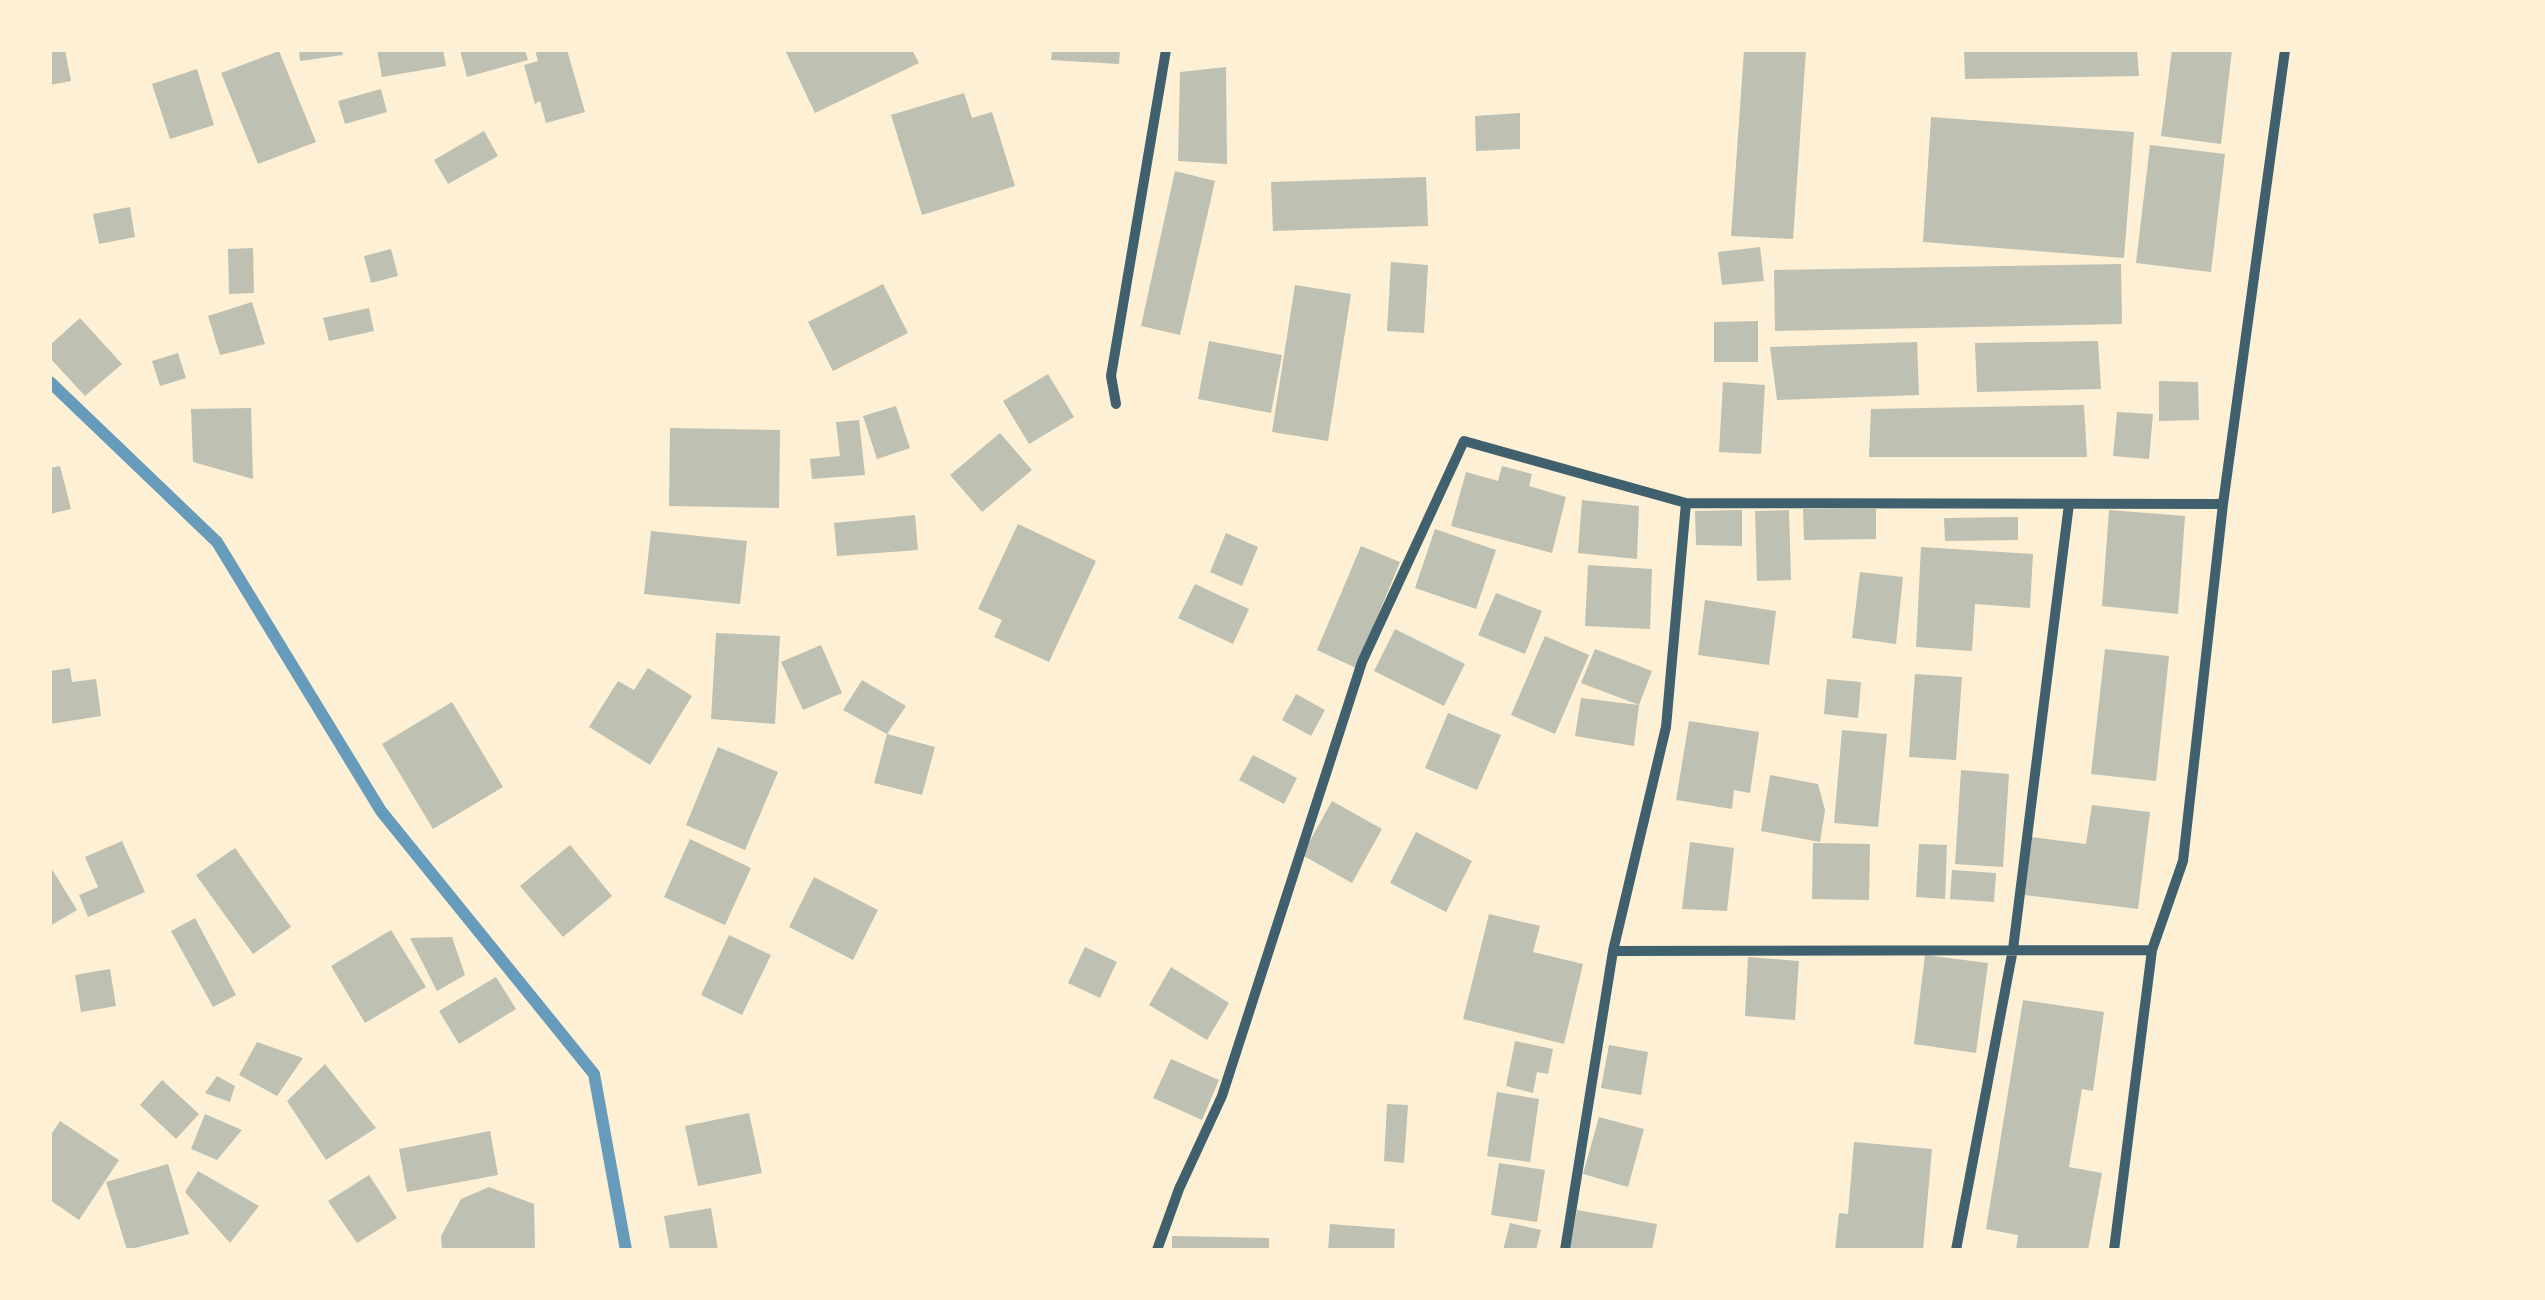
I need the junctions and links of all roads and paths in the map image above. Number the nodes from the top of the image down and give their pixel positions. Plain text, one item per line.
1 (1166, 50) edge
2 (2285, 50) edge
3 (1116, 404) dead end
4 (1686, 503) junction
5 (2069, 504) junction
6 (2224, 504) junction
7 (2013, 949) junction
8 (2152, 950) junction
9 (1614, 951) junction
10 (1157, 1250) edge
11 (1565, 1250) edge
12 (1956, 1250) edge
13 (2114, 1250) edge

1 - 3 street
2 - 6 street
4 - 5 street
4 - 9 street
4 - 10 street
5 - 6 street
5 - 7 street
6 - 8 street
7 - 8 street
7 - 9 street
7 - 12 street
8 - 13 street
9 - 11 street

